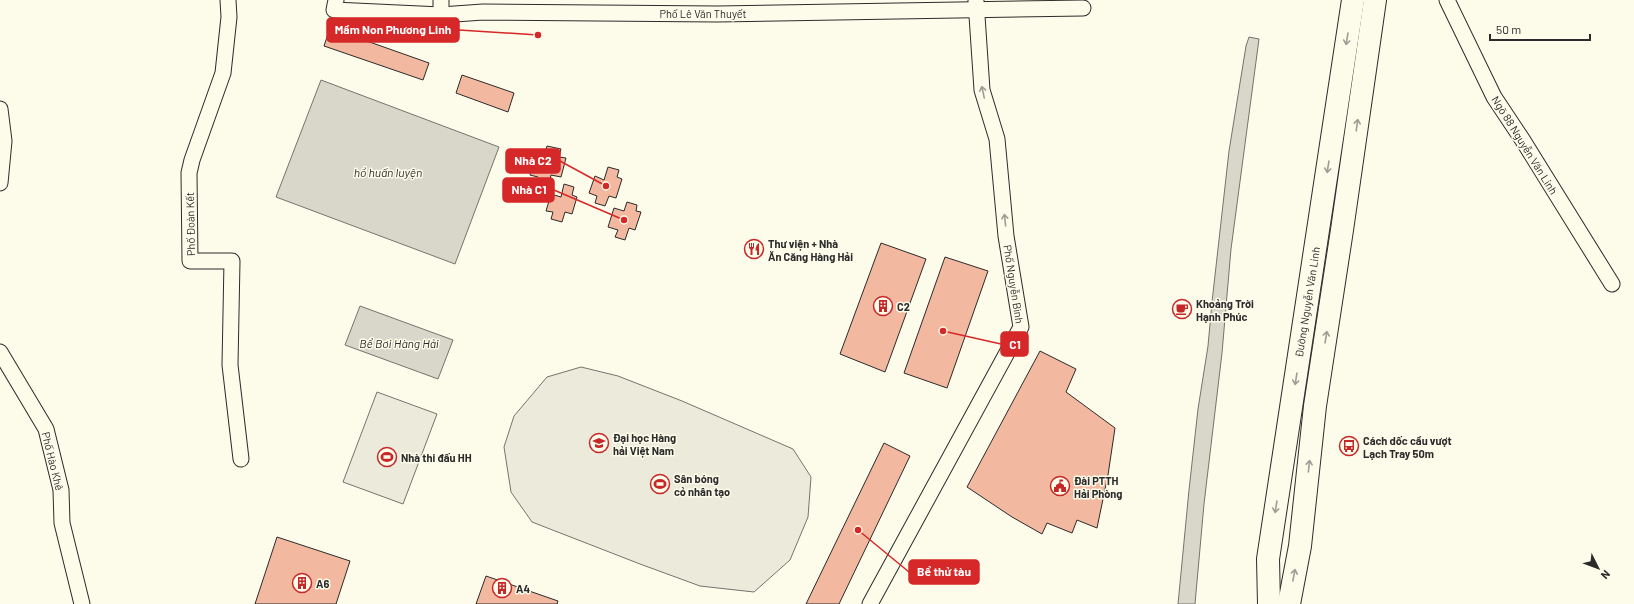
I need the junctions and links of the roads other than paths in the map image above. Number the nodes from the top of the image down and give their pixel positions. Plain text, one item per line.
1 (228, 0) edge
2 (336, 0) edge
3 (1353, 0) edge
4 (1375, 0) edge
5 (1447, 0) edge
6 (976, 5) edge
7 (441, 7) edge
8 (1083, 8) dead end
9 (0, 110) edge
10 (0, 183) edge
11 (1612, 284) dead end
12 (0, 352) edge
13 (241, 459) dead end
14 (82, 604) edge
15 (870, 604) edge
16 (1269, 604) edge
17 (1289, 604) edge

1 - 13 street, Phố Đoàn Kết
2 - 7 street, Phố Lê Văn Thuyết
3 -> 16 highway, Đường Nguyễn Văn Linh
17 -> 4 highway
5 - 11 street, Ngõ 88 Nguyễn Văn Linh
6 - 7 street, Phố Lê Văn Thuyết
6 - 8 street, Phố Lê Văn Thuyết
15 -> 6 street, Phố Nguyễn Bình
9 - 10 street
12 - 14 street, Phố Hào Khê

